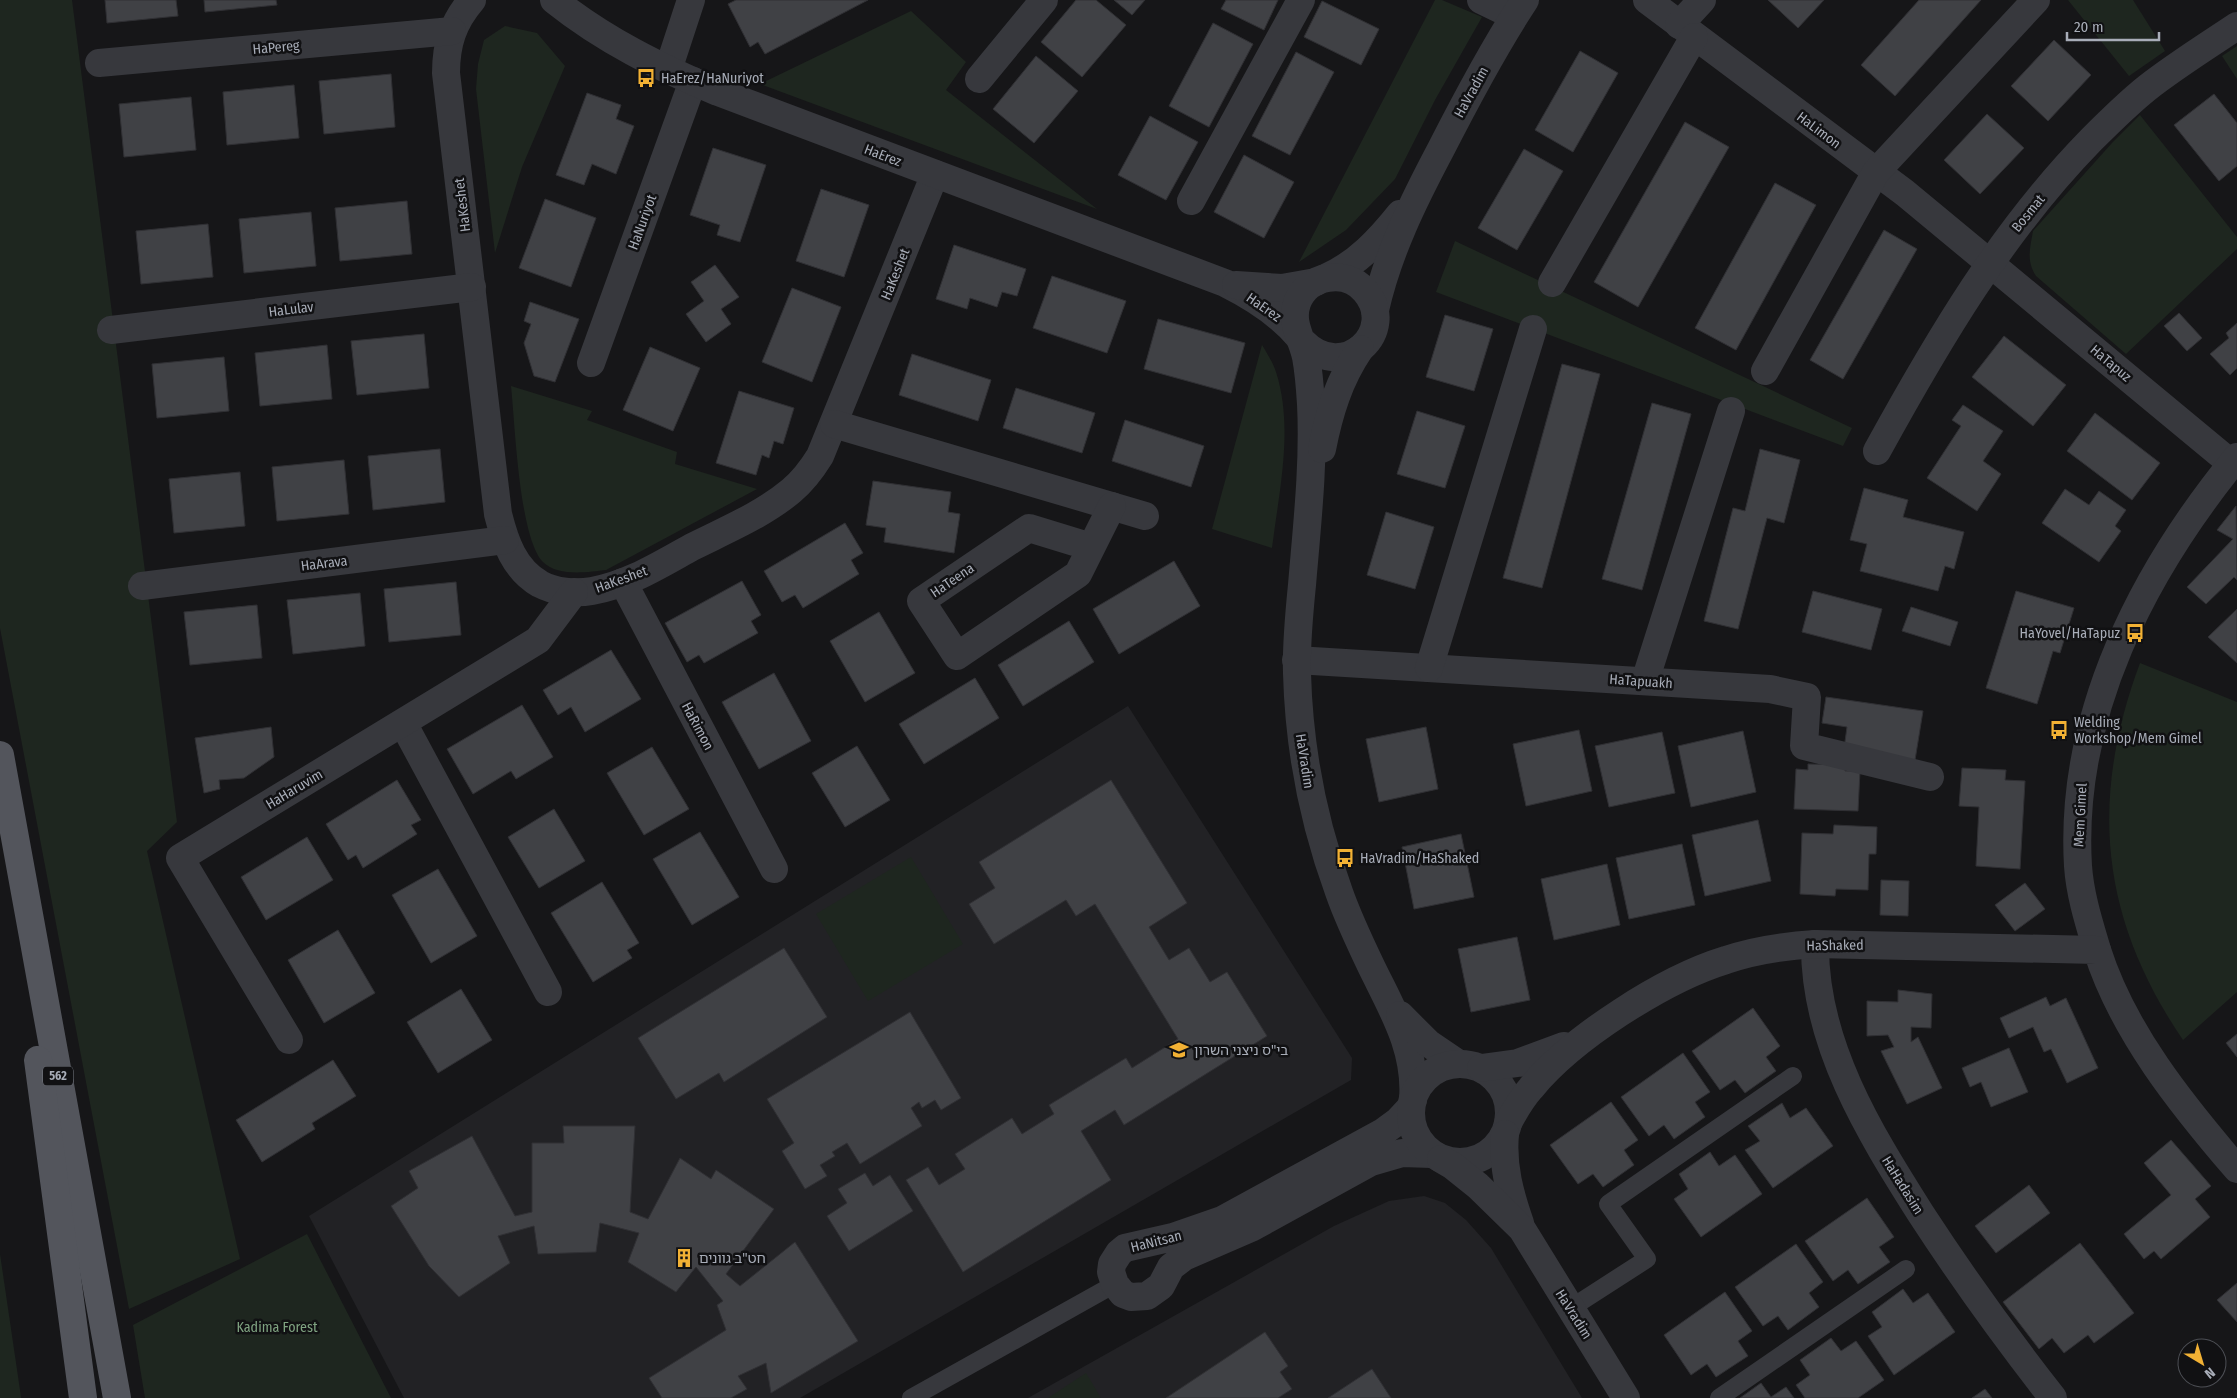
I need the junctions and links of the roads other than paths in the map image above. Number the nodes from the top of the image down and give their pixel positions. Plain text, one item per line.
1 (472, 0) edge
2 (554, 0) edge
3 (692, 0) edge
4 (1044, 0) edge
5 (1301, 0) edge
6 (1481, 0) edge
7 (1646, 0) edge
8 (1702, 0) edge
9 (2036, 0) edge
10 (1520, 8) edge
11 (2237, 26) edge
12 (1687, 31) junction
13 (452, 32) junction
14 (99, 63) dead end
15 (668, 70) junction
16 (979, 80) dead end
17 (693, 81) junction
18 (1876, 172) junction
19 (935, 174) junction
20 (1421, 187) junction
21 (1191, 201) dead end
22 (1990, 262) junction
23 (1321, 280) junction
24 (1225, 283) junction
25 (1552, 284) dead end
26 (472, 287) junction
27 (1375, 310) junction
28 (1533, 328) dead end
29 (111, 330) dead end
30 (1301, 340) junction
31 (1360, 349) junction
32 (591, 363) dead end
33 (1765, 371) dead end
34 (1731, 410) dead end
35 (834, 424) junction
36 (1877, 451) dead end
37 (2234, 460) edge
38 (1309, 501) junction
39 (1112, 506) junction
40 (1145, 516) dead end
41 (505, 540) junction
42 (1092, 547) junction
43 (623, 582) junction
44 (142, 586) dead end
45 (574, 592) junction
46 (1296, 660) junction
47 (1429, 668) junction
48 (1646, 681) junction
49 (403, 722) junction
50 (0, 755) edge
51 (1930, 777) dead end
52 (0, 781) edge
53 (774, 869) dead end
54 (1815, 944) junction
55 (2097, 950) junction
56 (548, 992) dead end
57 (1391, 1005) junction
58 (1593, 1033) junction
59 (289, 1040) dead end
60 (1470, 1066) junction
61 (1794, 1076) dead end
62 (1412, 1103) junction
63 (1507, 1128) junction
64 (1436, 1156) junction
65 (2237, 1169) edge
66 (1522, 1229) junction
67 (1906, 1269) dead end
68 (1115, 1284) junction
69 (1571, 1308) junction
70 (83, 1398) edge
71 (117, 1398) edge
72 (911, 1398) edge
73 (1626, 1398) edge
74 (1719, 1398) edge
75 (2053, 1398) edge

1 - 13 street, HaKeshet
2 - 15 street, HaErez
3 - 15 street
4 - 16 street
5 - 21 street
6 - 10 street
7 - 12 street, HaLimon
8 - 12 street
9 - 18 street
10 - 20 street, HaVradim
11 - 22 street, Bosmat
12 - 18 street, HaLimon
12 - 25 street
13 - 14 street, HaPereg
13 - 26 street, HaKeshet
15 - 17 street, HaErez
17 - 19 street, HaErez
17 - 32 street, HaNuriyot
18 - 22 street, HaLimon
18 - 33 street
19 - 24 street, HaErez
19 - 35 street, HaKeshet
20 - 23 street, HaVradim
20 - 27 street, HaVradim
22 - 36 street, Bosmat
22 - 37 street, HaTapuz
23 - 24 street, HaErez
23 - 27 street
23 - 30 street
24 - 30 street, HaErez
26 - 29 street, HaLulav
26 - 41 street, HaKeshet
27 - 31 street
28 - 47 street
30 - 31 street
30 - 38 street, HaVradim
31 - 38 street, HaVradim
34 - 48 street
35 - 39 street
35 - 43 street, HaKeshet
37 - 55 street, Mem Gimel
38 - 46 street, HaVradim
39 - 40 street
39 - 42 street, HaTeena
41 - 44 street, HaArava
41 - 45 street, HaKeshet
42 - 42 street, HaTeena
43 - 45 street, HaKeshet
43 - 53 street, HaRimon
45 - 49 street, HaHaruvim
46 - 47 street, HaTapuakh
46 - 57 street, HaVradim
47 - 48 street, HaTapuakh
48 - 51 street, HaTapuakh
49 - 56 street
49 - 59 street, HaHaruvim
50 - 71 main road, 562
52 - 70 main road, 562
54 - 55 street, HaShaked
54 - 58 street, HaShaked
54 - 75 street, HaHadasim
55 - 65 street, Mem Gimel
57 - 60 street, HaVradim
57 - 62 street, HaVradim
58 - 60 street, HaShaked
58 - 63 street, HaShaked
60 - 62 street
60 - 63 street
61 - 69 lane
62 - 64 street
62 - 68 street, HaNitsan
63 - 64 street
63 - 66 street, HaVradim
64 - 66 street, HaVradim
64 - 68 street, HaNitsan
66 - 69 street, HaVradim
67 - 74 lane
68 - 72 lane
69 - 73 street, HaVradim

